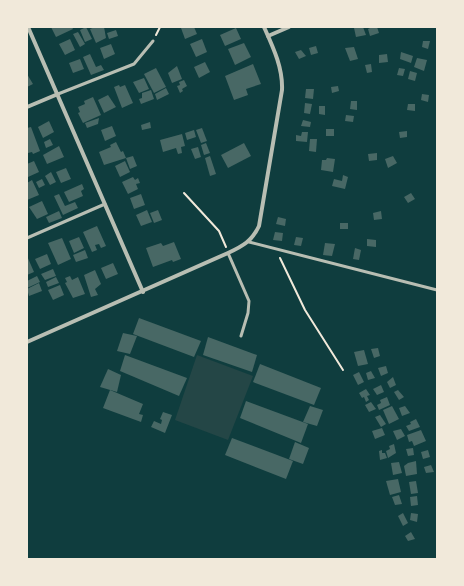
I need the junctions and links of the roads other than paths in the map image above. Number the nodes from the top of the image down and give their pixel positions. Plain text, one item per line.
1 (28, 27) edge
2 (264, 27) edge
3 (289, 27) edge
4 (268, 36) junction
5 (152, 41) dead end
6 (58, 94) junction
7 (27, 107) edge
8 (105, 204) junction
9 (27, 238) edge
10 (249, 242) junction
11 (228, 253) junction
12 (437, 290) edge
13 (142, 292) junction
14 (242, 336) dead end
15 (27, 342) edge

1 - 6 street
2 - 4 street
3 - 4 street
4 - 10 street
5 - 6 lane
6 - 7 street
6 - 8 street
8 - 9 lane
8 - 13 street
10 - 11 street
10 - 12 lane
11 - 13 street
11 - 14 lane
13 - 15 street

